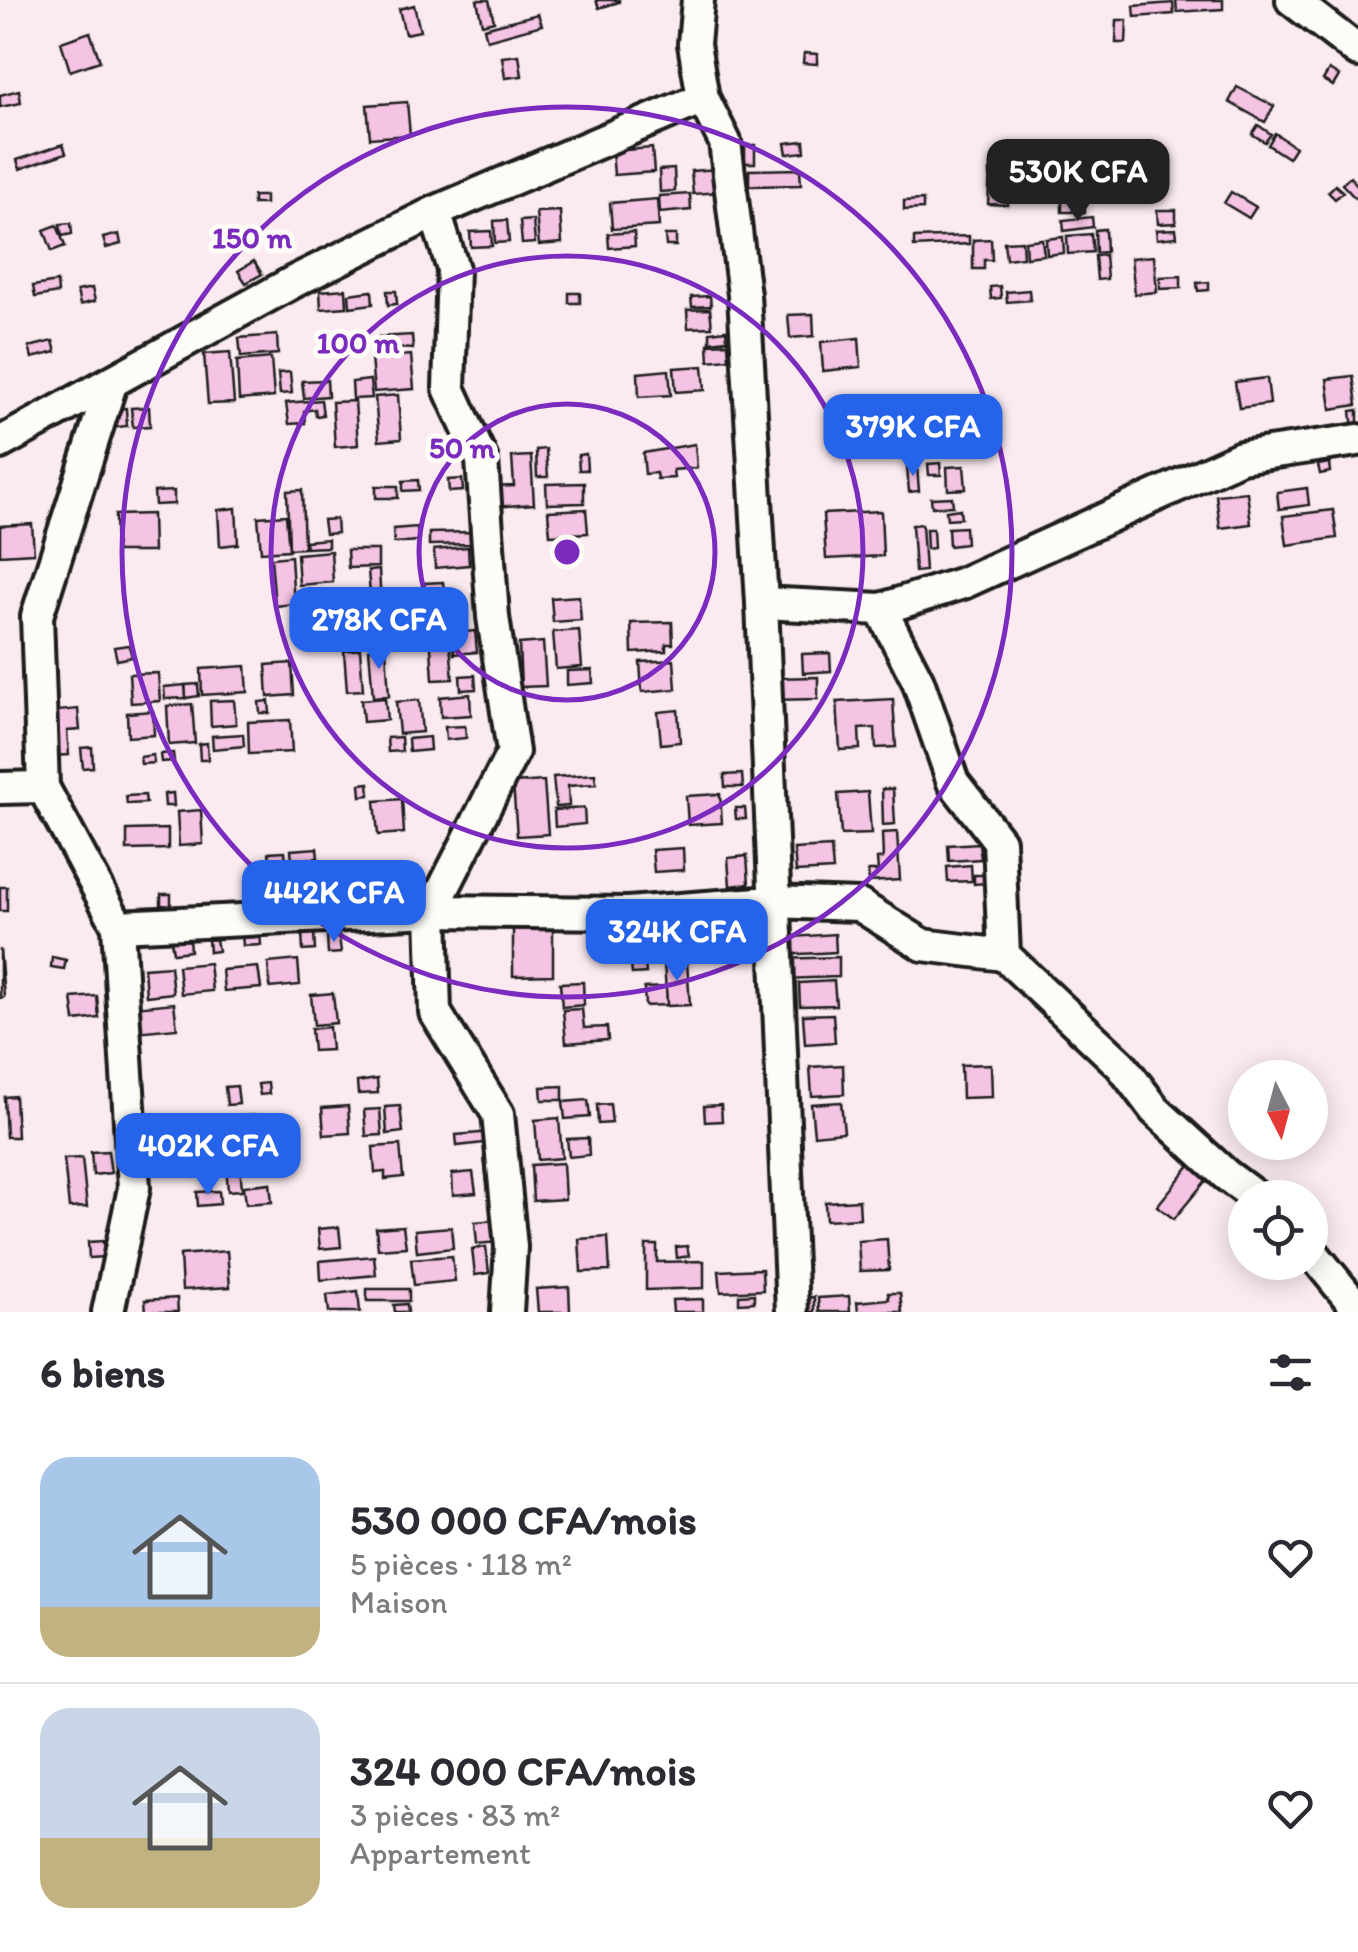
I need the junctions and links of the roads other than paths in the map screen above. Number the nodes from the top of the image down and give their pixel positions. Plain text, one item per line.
1 (698, 0) edge
2 (1292, 0) edge
3 (1358, 51) edge
4 (703, 98) junction
5 (435, 212) junction
6 (111, 384) junction
7 (1358, 440) edge
8 (0, 443) edge
9 (762, 603) junction
10 (881, 609) junction
11 (42, 786) junction
12 (0, 788) edge
13 (772, 902) junction
14 (432, 912) junction
15 (118, 926) junction
16 (1004, 955) junction
17 (1233, 1180) edge
18 (1328, 1272) edge
19 (1358, 1309) edge
20 (108, 1312) edge
21 (507, 1312) edge
22 (792, 1312) edge

1 - 4 street
2 - 3 street
4 - 5 street
4 - 9 street
5 - 6 street
5 - 14 street
6 - 8 street
6 - 11 street
7 - 10 street
9 - 10 street
9 - 13 street
10 - 16 street
11 - 12 street
11 - 15 street
13 - 14 street
13 - 16 street
13 - 22 street
14 - 15 street
14 - 21 street
15 - 20 street
16 - 17 street
18 - 19 street

